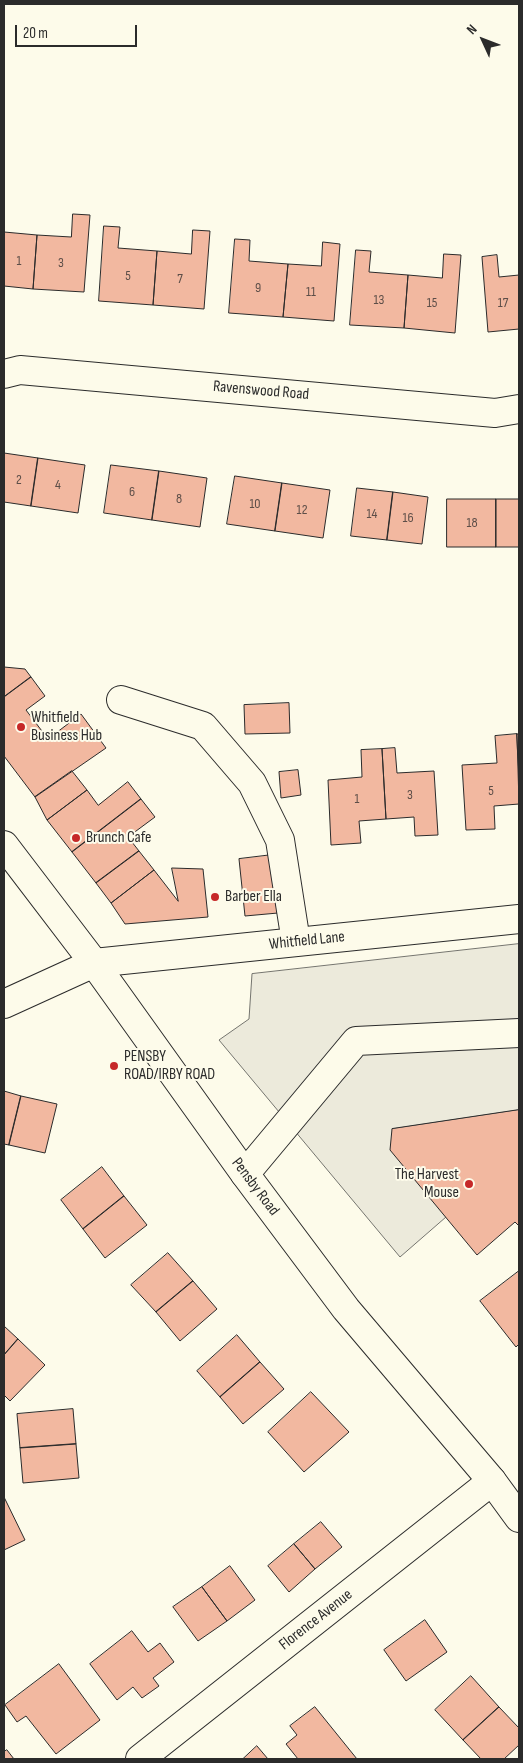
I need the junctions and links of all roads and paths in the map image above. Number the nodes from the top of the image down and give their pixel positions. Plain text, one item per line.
1 (4, 374) edge
2 (519, 409) edge
3 (121, 700) dead end
4 (4, 845) edge
5 (519, 919) edge
6 (296, 942) junction
7 (94, 963) junction
8 (4, 1004) edge
9 (519, 1033) edge
10 (245, 1174) junction
11 (492, 1481) junction
12 (519, 1518) edge
13 (140, 1759) edge

1 - 2 street, Ravenswood Road
3 - 6 street
4 - 7 street, Pensby Road
5 - 6 street, Whitfield Lane
6 - 7 street, Whitfield Lane
7 - 8 street, Whitfield Lane
7 - 10 street, Pensby Road
9 - 10 street
10 - 11 street, Pensby Road
11 - 12 street, Pensby Road
11 - 13 street, Florence Avenue

